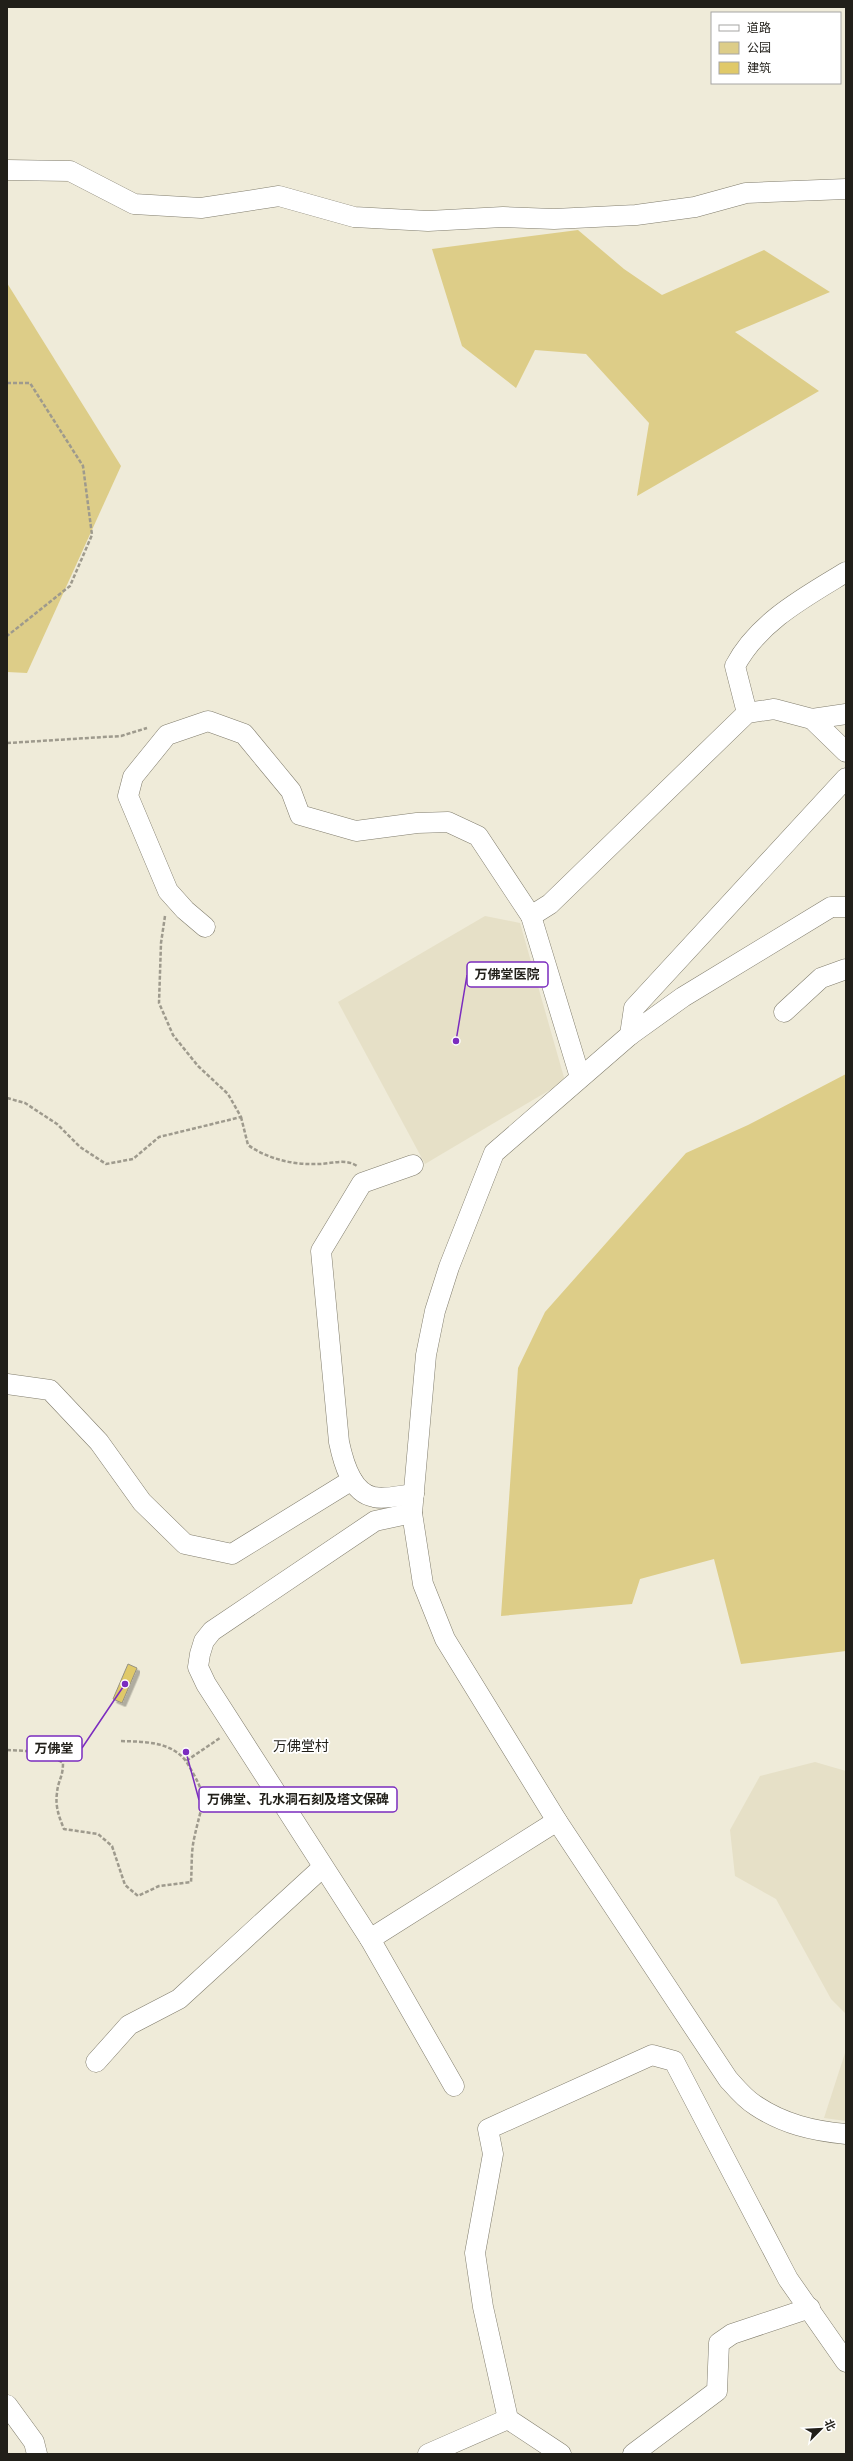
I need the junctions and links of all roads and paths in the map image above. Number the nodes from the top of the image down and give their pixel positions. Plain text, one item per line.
1 (7, 170) edge
2 (846, 189) edge
3 (7, 383) edge
4 (846, 572) edge
5 (7, 636) edge
6 (747, 713) junction
7 (846, 714) edge
8 (812, 719) junction
9 (167, 735) junction
10 (7, 743) edge
11 (846, 752) edge
12 (846, 778) edge
13 (168, 891) junction
14 (846, 907) edge
15 (531, 916) junction
16 (205, 927) dead end
17 (846, 969) edge
18 (784, 1012) dead end
19 (630, 1035) junction
20 (580, 1077) junction
21 (7, 1098) edge
22 (241, 1116) junction
23 (413, 1165) dead end
24 (362, 1183) junction
25 (7, 1384) edge
26 (352, 1480) junction
27 (413, 1503) junction
28 (234, 1729) junction
29 (121, 1740) dead end
30 (7, 1750) edge
31 (186, 1761) junction
32 (557, 1821) junction
33 (322, 1867) junction
34 (370, 1939) junction
35 (96, 2062) dead end
36 (454, 2086) dead end
37 (846, 2134) edge
38 (810, 2308) junction
39 (846, 2362) edge
40 (7, 2405) edge
41 (508, 2419) junction
42 (37, 2454) edge
43 (428, 2454) edge
44 (561, 2454) edge
45 (633, 2454) edge

1 - 2 street
3 - 5 path
4 - 6 street
6 - 8 street
6 - 15 street
7 - 8 street
8 - 11 street
9 - 10 path
9 - 13 street
9 - 15 street
12 - 19 street
13 - 16 street
13 - 22 path
14 - 19 street
15 - 20 street
17 - 18 street
19 - 20 street
20 - 27 street
21 - 22 path
22 - 24 path
23 - 24 street
24 - 26 street
25 - 26 street
26 - 27 street
27 - 28 street
27 - 32 street
28 - 31 path
28 - 33 street
29 - 31 path
30 - 31 path
32 - 34 street
32 - 37 street
33 - 34 street
33 - 35 street
34 - 36 street
38 - 39 street
38 - 41 street
38 - 45 street
40 - 42 street
41 - 43 street
41 - 44 street

